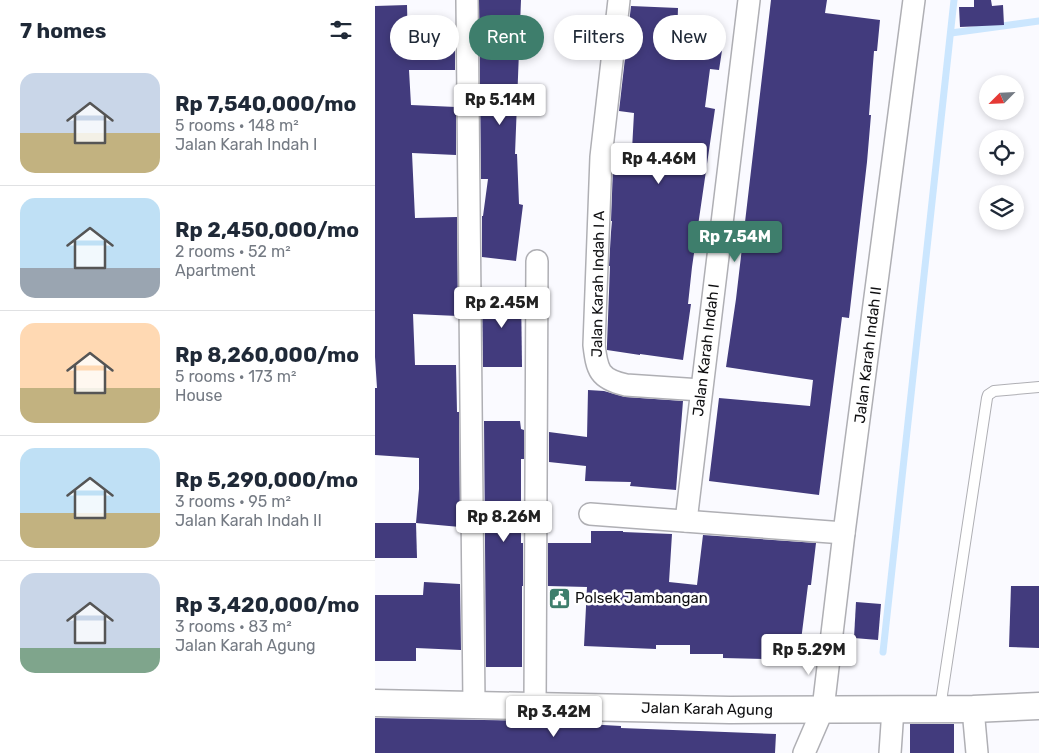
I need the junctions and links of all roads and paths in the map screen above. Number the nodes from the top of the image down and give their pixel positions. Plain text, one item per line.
1 (467, 0) edge
2 (619, 0) edge
3 (749, 0) edge
4 (914, 0) edge
5 (537, 262) dead end
6 (1039, 387) edge
7 (701, 390) junction
8 (590, 514) dead end
9 (685, 521) junction
10 (844, 533) junction
11 (375, 702) edge
12 (474, 705) junction
13 (535, 706) junction
14 (1039, 706) edge
15 (823, 709) junction
16 (893, 709) junction
17 (940, 709) junction
18 (973, 709) junction
19 (804, 753) edge
20 (890, 753) edge
21 (977, 753) edge

1 - 12 street
2 - 7 street, Jalan Karah Indah I A
3 - 7 street, Jalan Karah Indah I
4 - 10 street, Jalan Karah Indah II
5 - 13 street
6 - 17 lane
7 - 9 street, Jalan Karah Indah I
8 - 9 street
9 - 10 street
10 - 15 street, Jalan Karah Indah II
11 - 12 street, Jalan Karah Agung
12 - 13 street, Jalan Karah Agung
13 - 15 street, Jalan Karah Agung
14 - 18 street, Jalan Karah Agung
15 - 16 street, Jalan Karah Agung
15 - 19 street, Jalan Karah Indah II
16 - 17 street, Jalan Karah Agung
16 - 20 street
17 - 18 street, Jalan Karah Agung
18 - 21 street

